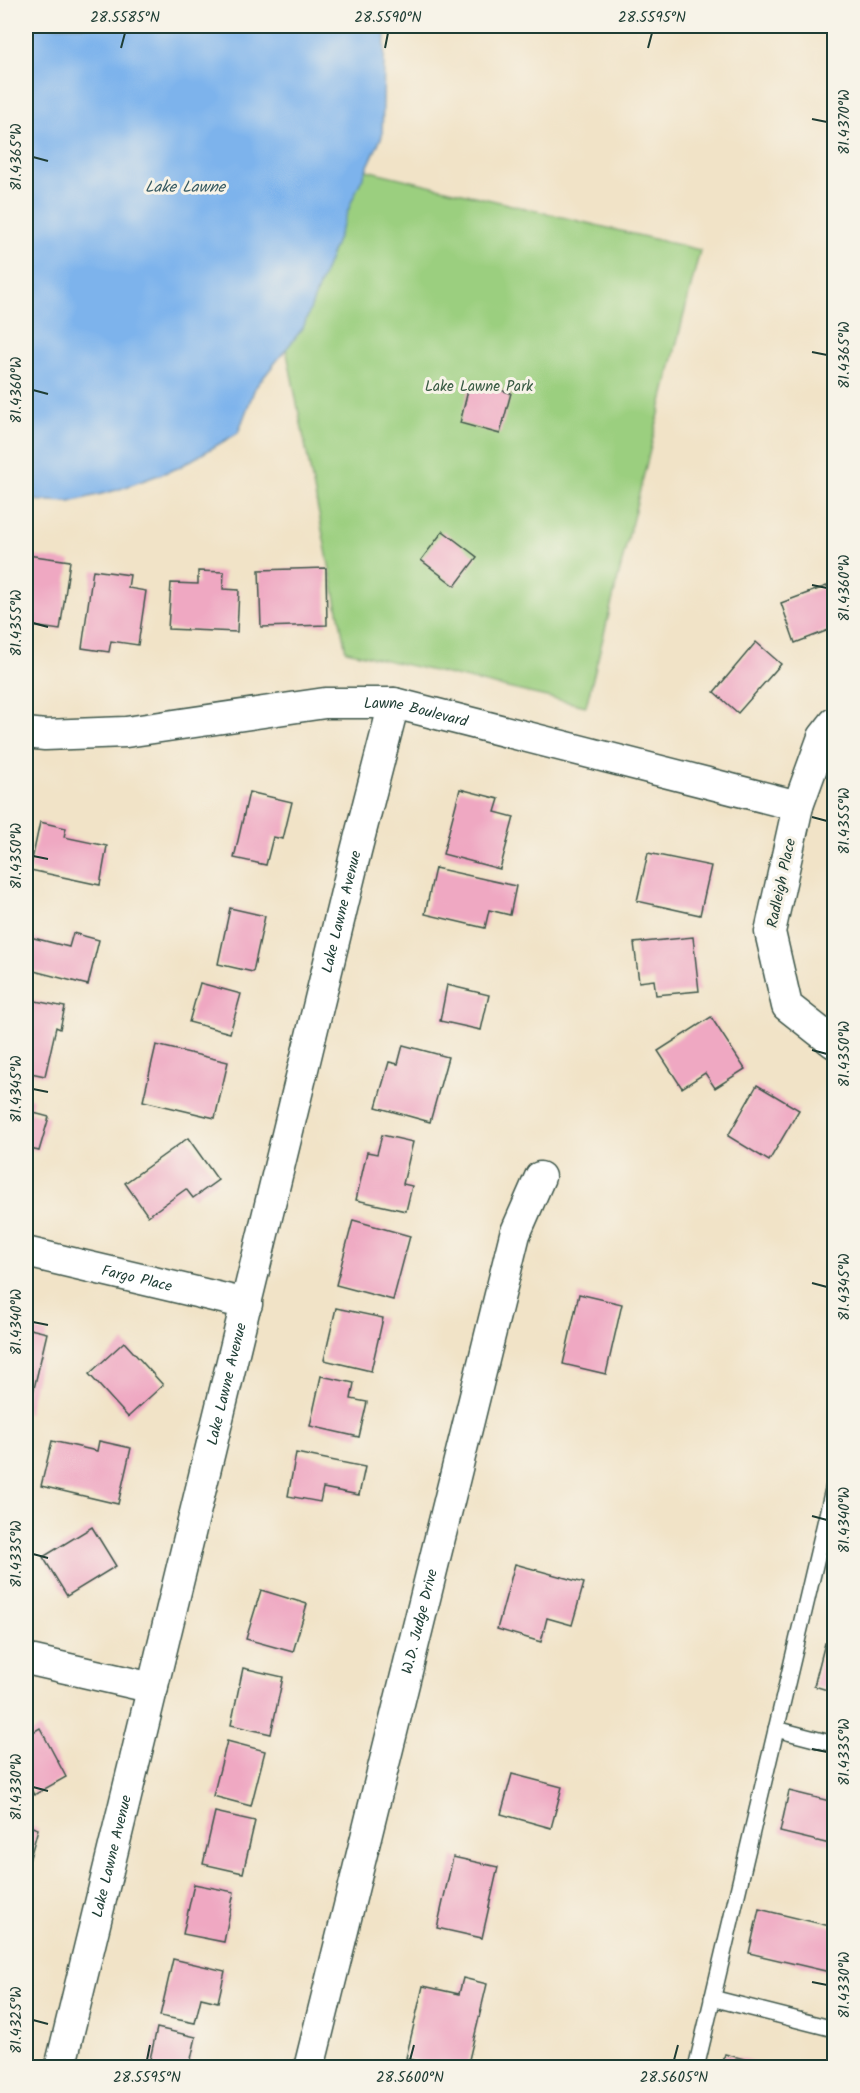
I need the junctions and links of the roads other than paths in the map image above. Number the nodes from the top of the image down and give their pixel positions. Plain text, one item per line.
1 (394, 703) junction
2 (834, 723) edge
3 (26, 733) edge
4 (798, 806) junction
5 (834, 1043) edge
6 (540, 1177) dead end
7 (26, 1252) edge
8 (247, 1304) junction
9 (834, 1485) edge
10 (26, 1659) edge
11 (153, 1688) junction
12 (776, 1729) junction
13 (834, 1744) edge
14 (712, 1998) junction
15 (834, 2029) edge
16 (60, 2067) edge
17 (309, 2067) edge
18 (696, 2067) edge

1 - 3 street, Lawne Boulevard
1 - 4 street, Lawne Boulevard
1 - 8 street, Lake Lawne Avenue
2 - 4 street, Radleigh Place
4 - 5 street, Radleigh Place
6 - 17 street, W.D. Judge Drive
7 - 8 street, Fargo Place
8 - 11 street, Lake Lawne Avenue
9 - 12 lane
10 - 11 street
11 - 16 street, Lake Lawne Avenue
12 - 13 lane
12 - 14 lane
14 - 15 lane
14 - 18 lane

